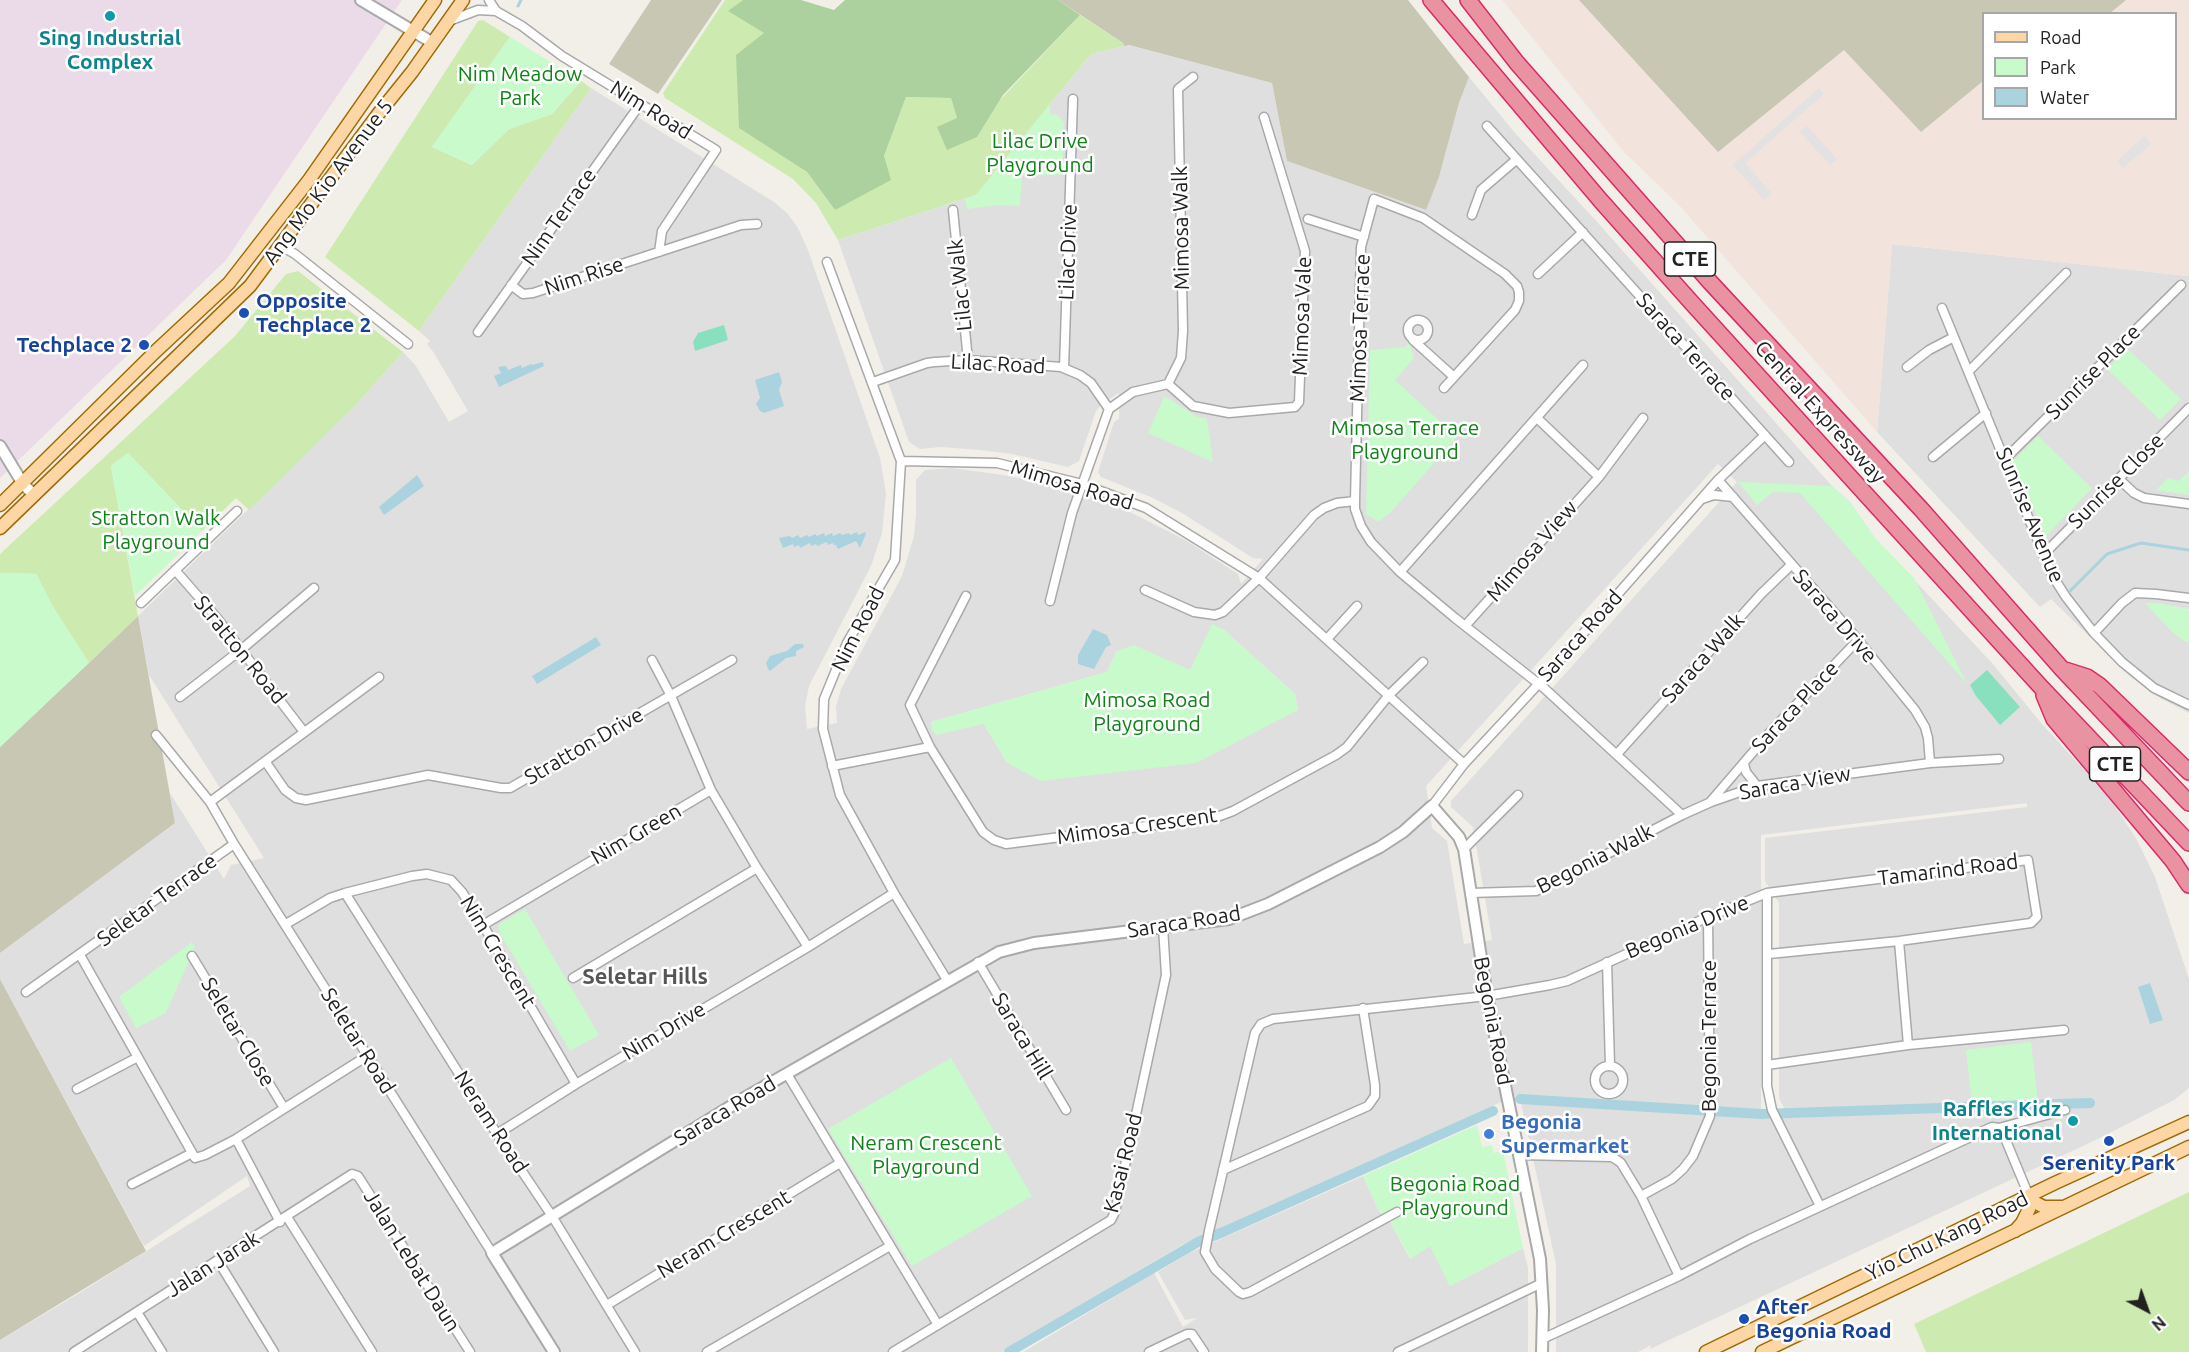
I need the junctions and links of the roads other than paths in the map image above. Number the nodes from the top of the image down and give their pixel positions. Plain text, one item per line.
1 (361, 0) edge
2 (435, 0) edge
3 (463, 0) edge
4 (489, 0) edge
5 (1431, 0) edge
6 (1468, 0) edge
7 (496, 11) junction
8 (448, 21) junction
9 (414, 32) junction
10 (433, 43) junction
11 (1193, 77) dead end
12 (1073, 99) dead end
13 (641, 103) junction
14 (1264, 117) dead end
15 (1487, 126) dead end
16 (1517, 159) junction
17 (953, 210) dead end
18 (1472, 215) dead end
19 (1308, 219) dead end
20 (757, 224) dead end
21 (1583, 232) junction
22 (1364, 237) junction
23 (280, 246) junction
24 (659, 252) junction
25 (827, 262) dead end
26 (2066, 273) dead end
27 (1538, 274) dead end
28 (511, 285) junction
29 (2181, 285) dead end
30 (1942, 308) dead end
31 (478, 332) dead end
32 (1954, 337) junction
33 (1413, 340) dead end
34 (408, 344) dead end
35 (968, 360) junction
36 (1583, 365) dead end
37 (1907, 367) dead end
38 (1064, 368) junction
39 (1969, 371) junction
40 (1454, 377) junction
41 (873, 382) junction
42 (1168, 384) junction
43 (1444, 388) dead end
44 (2189, 408) edge
45 (1109, 409) junction
46 (1986, 412) junction
47 (1536, 418) junction
48 (1643, 418) dead end
49 (1765, 435) junction
50 (0, 446) edge
51 (1933, 457) dead end
52 (2005, 459) junction
53 (901, 461) junction
54 (1789, 462) dead end
55 (1599, 477) junction
56 (2120, 479) junction
57 (1718, 480) junction
58 (23, 484) junction
59 (1082, 484) junction
60 (34, 495) junction
61 (1733, 497) junction
62 (1702, 499) junction
63 (1355, 501) junction
64 (2189, 504) edge
65 (0, 505) edge
66 (237, 511) dead end
67 (0, 528) edge
68 (2043, 555) junction
69 (1791, 565) junction
70 (175, 570) junction
71 (1400, 572) junction
72 (1259, 578) junction
73 (314, 588) dead end
74 (1145, 590) dead end
75 (966, 596) dead end
76 (2189, 598) edge
77 (1050, 601) dead end
78 (141, 603) dead end
79 (1357, 606) dead end
80 (1465, 626) junction
81 (2094, 633) junction
82 (1327, 639) junction
83 (1858, 640) junction
84 (242, 649) junction
85 (652, 660) dead end
86 (732, 660) dead end
87 (1424, 662) dead end
88 (2062, 669) junction
89 (379, 677) dead end
90 (1539, 683) junction
91 (2040, 686) junction
92 (1389, 695) junction
93 (671, 696) junction
94 (180, 697) dead end
95 (2189, 705) edge
96 (304, 732) junction
97 (156, 735) dead end
98 (930, 747) junction
99 (1617, 754) junction
100 (1999, 759) dead end
101 (265, 761) junction
102 (1930, 763) junction
103 (1464, 764) junction
104 (1744, 764) junction
105 (832, 766) junction
106 (2189, 772) edge
107 (1757, 786) junction
108 (711, 790) junction
109 (1518, 795) dead end
110 (210, 802) junction
111 (1711, 802) junction
112 (2189, 803) edge
113 (1432, 806) junction
114 (1682, 815) junction
115 (2189, 843) edge
116 (234, 844) junction
117 (1464, 849) junction
118 (757, 868) junction
119 (2189, 885) edge
120 (345, 893) junction
121 (894, 893) junction
122 (1470, 893) junction
123 (1767, 893) junction
124 (1708, 917) junction
125 (286, 924) junction
126 (483, 925) junction
127 (1163, 927) junction
128 (1899, 941) junction
129 (808, 947) junction
130 (1769, 954) junction
131 (80, 955) junction
132 (192, 956) dead end
133 (978, 962) junction
134 (1607, 962) junction
135 (573, 978) dead end
136 (947, 980) junction
137 (26, 992) dead end
138 (1487, 996) junction
139 (1363, 1008) junction
140 (2064, 1030) dead end
141 (1908, 1045) junction
142 (367, 1056) junction
143 (138, 1057) junction
144 (1611, 1065) dead end
145 (1767, 1065) junction
146 (787, 1074) junction
147 (576, 1084) junction
148 (77, 1089) dead end
149 (284, 1108) junction
150 (1066, 1110) dead end
151 (2065, 1110) dead end
152 (2189, 1122) edge
153 (1999, 1128) junction
154 (497, 1134) junction
155 (236, 1139) junction
156 (2189, 1147) edge
157 (192, 1153) junction
158 (1519, 1155) junction
159 (840, 1163) junction
160 (1223, 1170) junction
161 (352, 1174) joint
162 (132, 1184) dead end
163 (1641, 1196) junction
164 (2030, 1196) junction
165 (2070, 1205) junction
166 (1820, 1206) junction
167 (1397, 1212) dead end
168 (552, 1216) junction
169 (283, 1219) junction
170 (2014, 1232) junction
171 (890, 1246) junction
172 (492, 1253) junction
173 (218, 1261) junction
174 (1679, 1276) junction
175 (1542, 1283) junction
176 (607, 1305) junction
177 (137, 1312) junction
178 (938, 1325) junction
179 (1542, 1339) junction
180 (74, 1352) edge
181 (162, 1352) edge
182 (274, 1352) edge
183 (372, 1352) edge
184 (470, 1352) edge
185 (554, 1352) edge
186 (635, 1352) edge
187 (707, 1352) edge
188 (893, 1352) edge
189 (1149, 1352) edge
190 (1204, 1352) edge
191 (1398, 1352) edge
192 (1542, 1352) edge
193 (1706, 1352) edge
194 (1762, 1352) edge

1 - 9 street
2 - 9 main road, Ang Mo Kio Avenue 5
3 - 8 main road, Ang Mo Kio Avenue 5
4 - 7 street
5 - 91 highway, Central Expressway / CTE
6 - 88 highway, Central Expressway / CTE
7 - 8 street
7 - 13 street, Nim Road
8 - 10 main road, Ang Mo Kio Avenue 5
9 - 10 street
9 - 58 main road, Ang Mo Kio Avenue 5
10 - 23 main road, Ang Mo Kio Avenue 5
11 - 42 street, Mimosa Walk
12 - 38 street, Lilac Drive
13 - 24 street, Nim Road
13 - 28 street, Nim Terrace
14 - 42 street, Mimosa Vale
15 - 16 street, Saraca Terrace
16 - 18 street
16 - 21 street, Saraca Terrace
17 - 35 street, Lilac Walk
19 - 22 street, Mimosa Terrace
20 - 24 street, Nim Rise
21 - 27 street
21 - 49 street, Saraca Terrace
22 - 40 street
22 - 63 street, Mimosa Terrace
23 - 34 street
23 - 60 main road, Ang Mo Kio Avenue 5
24 - 28 street, Nim Rise
25 - 41 street, Nim Road
26 - 39 street
28 - 31 street, Nim Terrace
29 - 52 street, Sunrise Place
30 - 32 street, Sunrise Avenue
32 - 37 street
32 - 39 street, Sunrise Avenue
33 - 40 street
35 - 38 street, Lilac Road
35 - 41 street, Lilac Road
36 - 47 street
38 - 45 street, Lilac Road
39 - 46 street, Sunrise Avenue
40 - 43 street
41 - 53 street, Nim Road
42 - 45 street
44 - 56 street, Sunrise Close
45 - 59 street
46 - 51 street
46 - 52 street, Sunrise Avenue
47 - 55 street
47 - 71 street
48 - 55 street, Mimosa View
49 - 54 street, Saraca Terrace
49 - 57 street, Saraca Road
50 - 58 street
52 - 68 street, Sunrise Avenue
53 - 59 street, Mimosa Road
53 - 105 street, Nim Road
55 - 80 street, Mimosa View
56 - 64 street
56 - 68 street, Sunrise Close
57 - 61 street, Saraca Drive
57 - 62 street, Saraca Road
58 - 60 street
58 - 65 main road, Ang Mo Kio Avenue 5
59 - 72 street, Mimosa Road
59 - 77 street
60 - 67 main road, Ang Mo Kio Avenue 5
61 - 62 street
61 - 69 street, Saraca Drive
62 - 90 street, Saraca Road
63 - 71 street, Mimosa Terrace
63 - 72 street
66 - 70 street
68 - 81 street, Sunrise Avenue
69 - 83 street, Saraca Drive
69 - 99 street, Saraca Walk
70 - 78 street
70 - 84 street, Stratton Road
71 - 80 street, Mimosa Terrace
72 - 74 street
72 - 82 street, Mimosa Road
73 - 84 street
75 - 98 street, Mimosa Crescent
76 - 81 street
79 - 82 street
80 - 90 street, Mimosa Terrace
81 - 95 street, Sunrise Avenue
82 - 92 street, Mimosa Road
83 - 102 street, Saraca Drive
83 - 104 street, Saraca Place
84 - 94 street
84 - 96 street, Stratton Road
85 - 93 street
86 - 93 street, Stratton Drive
87 - 92 street
88 - 106 highway
88 - 112 highway, Central Expressway / CTE
89 - 96 street
90 - 99 street
90 - 103 street, Saraca Road
91 - 115 highway, Central Expressway / CTE
91 - 119 highway
92 - 98 street, Mimosa Crescent
92 - 103 street, Mimosa Road
93 - 101 street, Stratton Drive
93 - 108 street
96 - 101 street
97 - 110 street, Seletar Road
98 - 105 street
99 - 114 street
100 - 102 street, Saraca View
101 - 110 street
102 - 107 street, Saraca View
103 - 113 street, Saraca Road
104 - 107 street
104 - 111 street, Saraca Place
105 - 121 street, Nim Road
107 - 111 street, Saraca View
108 - 118 street
108 - 126 street, Nim Green
109 - 117 street
110 - 116 street, Seletar Road
111 - 114 street, Saraca View
113 - 117 street, Begonia Road
113 - 127 street, Saraca Road
114 - 122 street, Begonia Walk
116 - 125 street, Seletar Road
116 - 131 street, Seletar Terrace
117 - 122 street, Begonia Road
118 - 129 street
118 - 135 street
120 - 125 street, Nim Crescent
120 - 126 street, Nim Crescent
120 - 154 street, Neram Road
121 - 129 street, Nim Drive
121 - 136 street, Nim Road
122 - 138 street, Begonia Road
123 - 124 street, Begonia Drive
123 - 128 street, Tamarind Road
123 - 130 street
124 - 134 street, Begonia Drive
124 - 163 street, Begonia Terrace
125 - 142 street, Seletar Road
126 - 147 street, Nim Crescent
127 - 133 street, Saraca Road
127 - 178 street, Kasai Road
128 - 130 street, Tamarind Road
128 - 141 street
129 - 147 street, Nim Drive
130 - 145 street
131 - 137 street, Seletar Terrace
131 - 143 street, Seletar Terrace
132 - 149 street, Seletar Close
133 - 136 street, Saraca Road
133 - 150 street, Saraca Hill
134 - 138 street, Begonia Drive
134 - 144 street, Begonia Drive
136 - 146 street, Saraca Road
138 - 139 street, Begonia Drive
138 - 158 street, Begonia Road
139 - 160 street, Begonia Drive
139 - 160 street
140 - 141 street
141 - 145 street
142 - 149 street, Seletar Close
142 - 172 street, Seletar Road
143 - 148 street
143 - 157 street, Seletar Terrace
145 - 166 street
146 - 159 street
146 - 168 street, Saraca Road
147 - 154 street, Nim Drive
149 - 155 street, Seletar Close
151 - 153 street
152 - 164 main road, Yio Chu Kang Road
153 - 164 street
153 - 166 street
154 - 168 street, Neram Road
155 - 157 street
155 - 169 street
156 - 165 main road, Yio Chu Kang Road
157 - 162 street
158 - 163 street
158 - 175 street, Begonia Road
159 - 171 street
159 - 176 street, Neram Crescent
160 - 167 street, Begonia Drive
161 - 169 street, Jalan Jarak
161 - 184 street, Jalan Lebat Daun
163 - 174 street
164 - 165 main road
164 - 170 main road
164 - 193 main road, Yio Chu Kang Road
165 - 170 main road, Yio Chu Kang Road
166 - 174 street
168 - 172 street, Saraca Road
168 - 176 street, Neram Road
169 - 173 street, Jalan Jarak
169 - 183 street
170 - 194 main road, Yio Chu Kang Road
171 - 178 street
171 - 187 street
172 - 185 street, Seletar Road
173 - 177 street, Jalan Jarak
173 - 182 street
174 - 179 street
175 - 179 street, Begonia Road
175 - 191 street
176 - 186 street, Neram Road
177 - 180 street, Jalan Jarak
177 - 181 street
178 - 188 street, Kasai Road
179 - 192 street, Begonia Road
189 - 190 street

